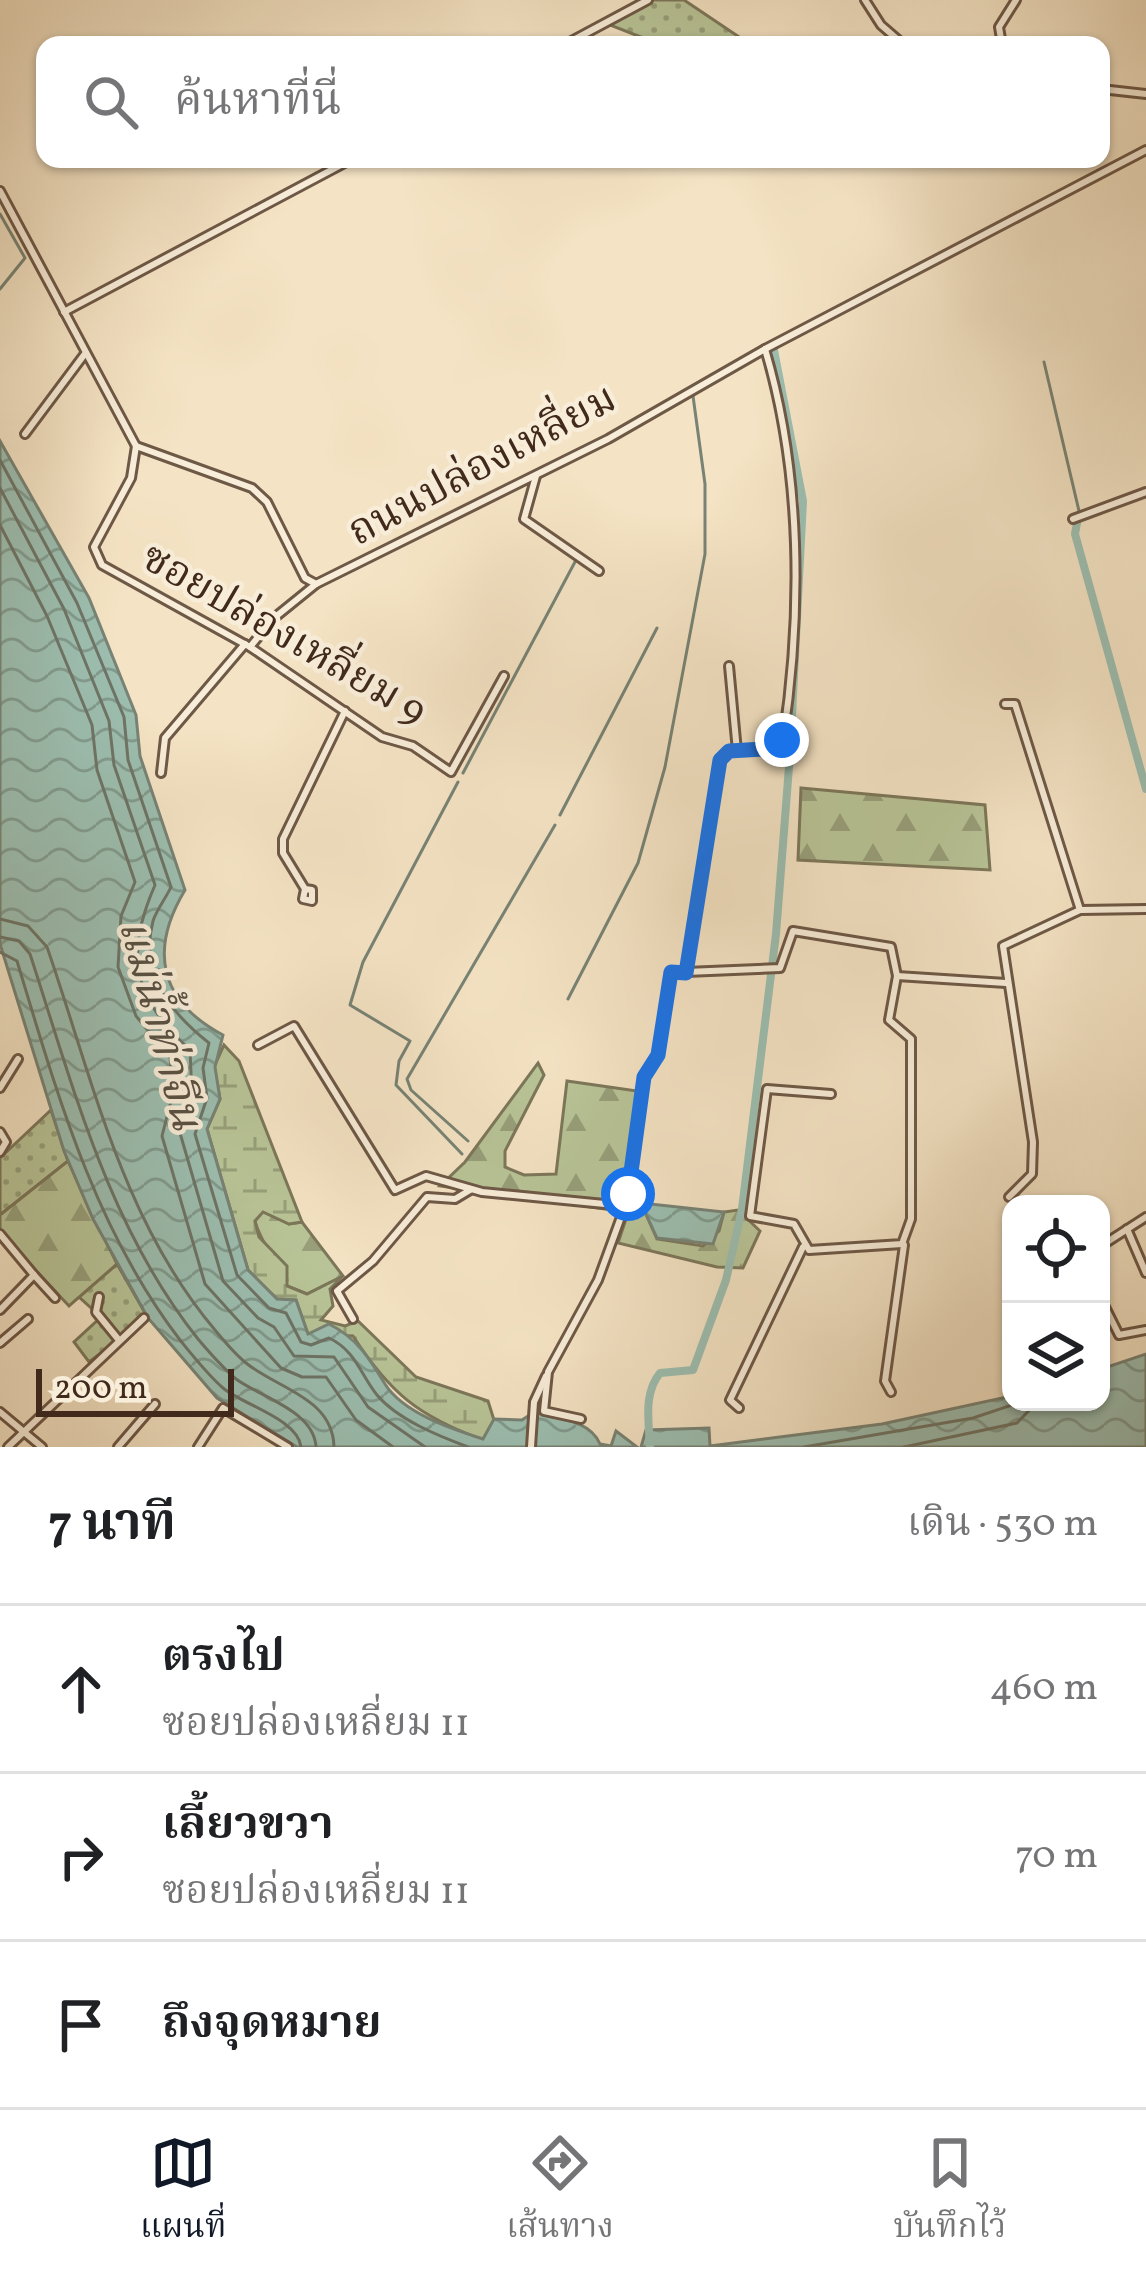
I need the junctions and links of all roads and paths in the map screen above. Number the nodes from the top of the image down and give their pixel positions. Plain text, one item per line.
1 (648, 0) edge
2 (865, 0) edge
3 (1016, 0) edge
4 (581, 36) edge
5 (894, 36) edge
6 (1000, 36) edge
7 (1110, 90) edge
8 (1146, 94) edge
9 (1146, 150) edge
10 (335, 168) edge
11 (0, 190) edge
12 (64, 313) junction
13 (765, 349) junction
14 (84, 354) junction
15 (25, 434) dead end
16 (136, 446) junction
17 (536, 476) junction
18 (1146, 492) edge
19 (1073, 519) dead end
20 (599, 571) dead end
21 (316, 584) junction
22 (248, 645) junction
23 (729, 666) dead end
24 (504, 676) dead end
25 (1005, 704) dead end
26 (345, 712) junction
27 (737, 751) junction
28 (160, 773) dead end
29 (305, 889) dead end
30 (1080, 910) junction
31 (1146, 910) edge
32 (686, 973) junction
33 (897, 976) junction
34 (1006, 982) junction
35 (258, 1045) dead end
36 (18, 1059) dead end
37 (0, 1088) edge
38 (831, 1094) dead end
39 (0, 1132) edge
40 (0, 1152) edge
41 (470, 1190) junction
42 (1012, 1195) edge
43 (626, 1206) junction
44 (1146, 1217) edge
45 (1127, 1229) junction
46 (0, 1234) edge
47 (1110, 1240) edge
48 (904, 1242) junction
49 (804, 1246) junction
50 (1146, 1273) edge
51 (34, 1274) junction
52 (99, 1297) dead end
53 (55, 1298) dead end
54 (1103, 1303) edge
55 (0, 1310) edge
56 (144, 1318) dead end
57 (28, 1319) dead end
58 (352, 1319) dead end
59 (1146, 1330) edge
60 (118, 1339) junction
61 (0, 1343) edge
62 (548, 1372) junction
63 (891, 1392) dead end
64 (155, 1404) dead end
65 (739, 1408) dead end
66 (0, 1412) edge
67 (581, 1419) dead end
68 (22, 1432) junction
69 (8, 1447) edge
70 (42, 1447) edge
71 (118, 1447) edge
72 (198, 1447) edge
73 (288, 1447) edge
74 (531, 1447) edge

1 - 4 street
2 - 5 street
3 - 6 street
7 - 8 street
9 - 13 street, ถนนปล่องเหลี่ยม
10 - 12 street
11 - 12 street
12 - 14 street
13 - 17 street, ถนนปล่องเหลี่ยม
13 - 27 street
14 - 15 street
14 - 16 street
16 - 21 street, ถนนปล่องเหลี่ยม
16 - 22 street, ซอยปล่องเหลี่ยม 9
17 - 20 street
17 - 21 street, ถนนปล่องเหลี่ยม
18 - 19 street
21 - 22 street
22 - 26 street, ซอยปล่องเหลี่ยม 9
22 - 28 street
23 - 27 street
24 - 26 street, ซอยปล่องเหลี่ยม 9
25 - 30 street
26 - 29 street
27 - 32 street
30 - 31 street
30 - 34 street
32 - 33 street
32 - 43 street
33 - 34 street
33 - 48 street
34 - 42 street
35 - 41 street
36 - 37 street
38 - 49 street
39 - 40 street
41 - 43 street
41 - 58 street
43 - 62 street
44 - 45 street
45 - 47 street
45 - 50 street
46 - 51 street
48 - 49 street
48 - 63 street
49 - 65 street
51 - 53 street
51 - 55 street
52 - 60 street
54 - 59 street
56 - 60 street
57 - 61 street
60 - 68 street
62 - 67 street
62 - 74 street
64 - 71 street
66 - 68 street
68 - 69 street
68 - 70 street
72 - 73 street

